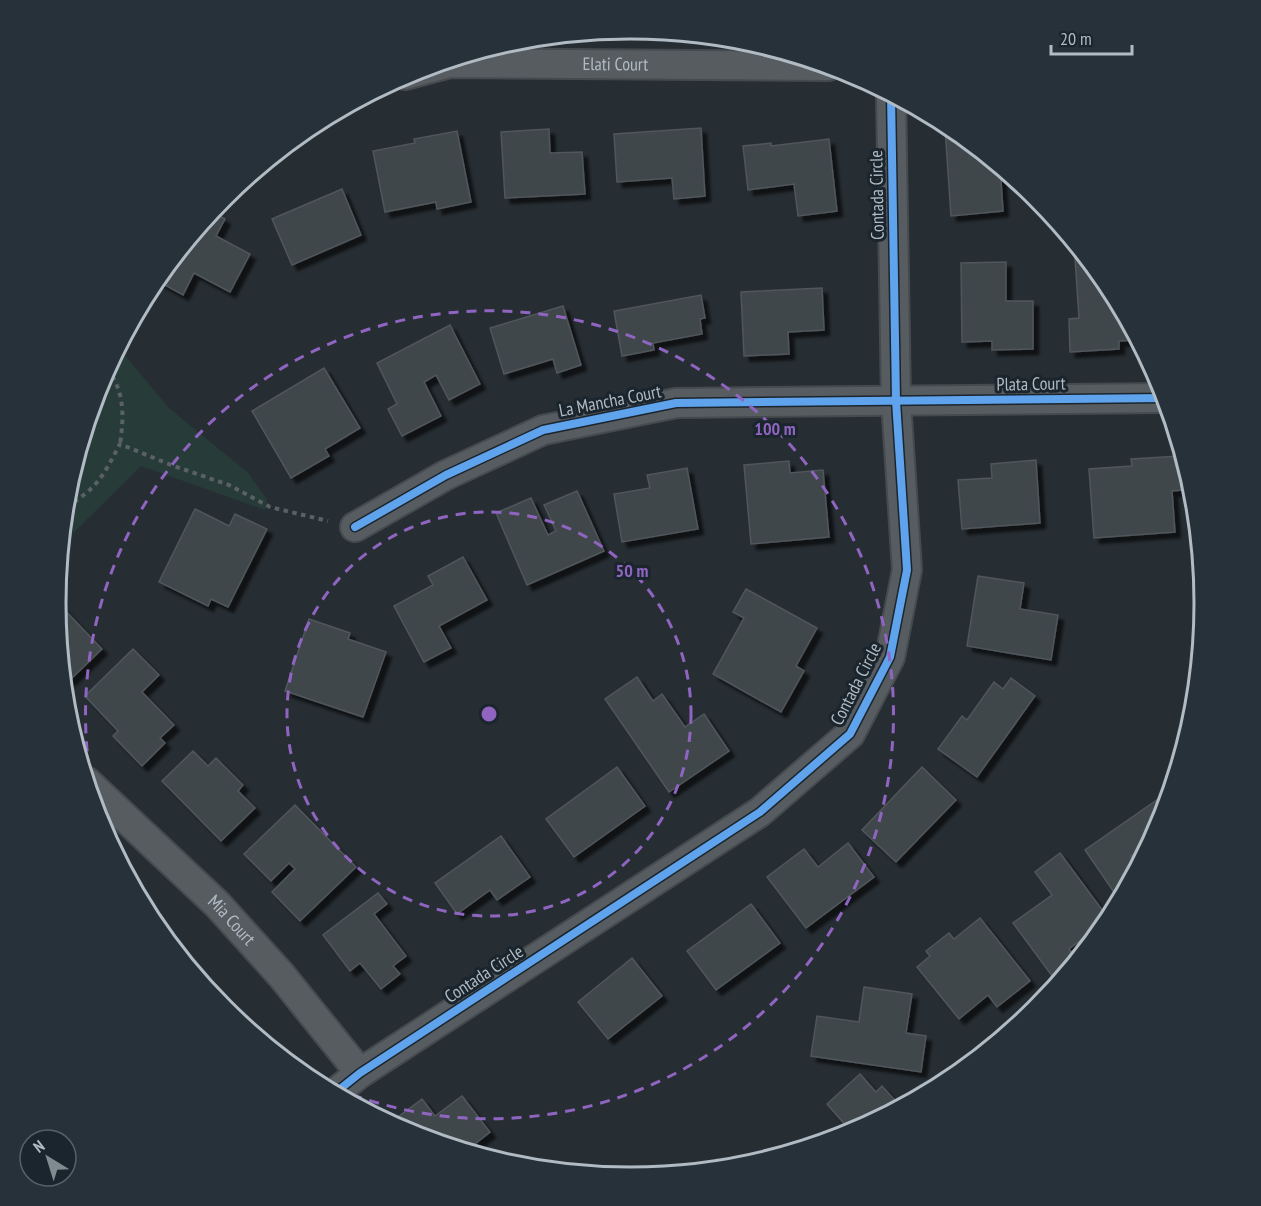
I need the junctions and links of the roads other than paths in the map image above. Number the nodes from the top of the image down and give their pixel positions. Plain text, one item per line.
1 (468, 63) edge
2 (801, 66) edge
3 (891, 103) edge
4 (1156, 398) edge
5 (896, 401) junction
6 (355, 527) road end
7 (100, 794) edge
8 (360, 1073) junction
9 (342, 1087) edge

1 - 2 street, Elati Court
3 - 5 street, Contada Circle
4 - 5 street, Plata Court
5 - 6 street, La Mancha Court
5 - 8 street, Contada Circle
7 - 8 street, Mia Court
8 - 9 street, Contada Circle

